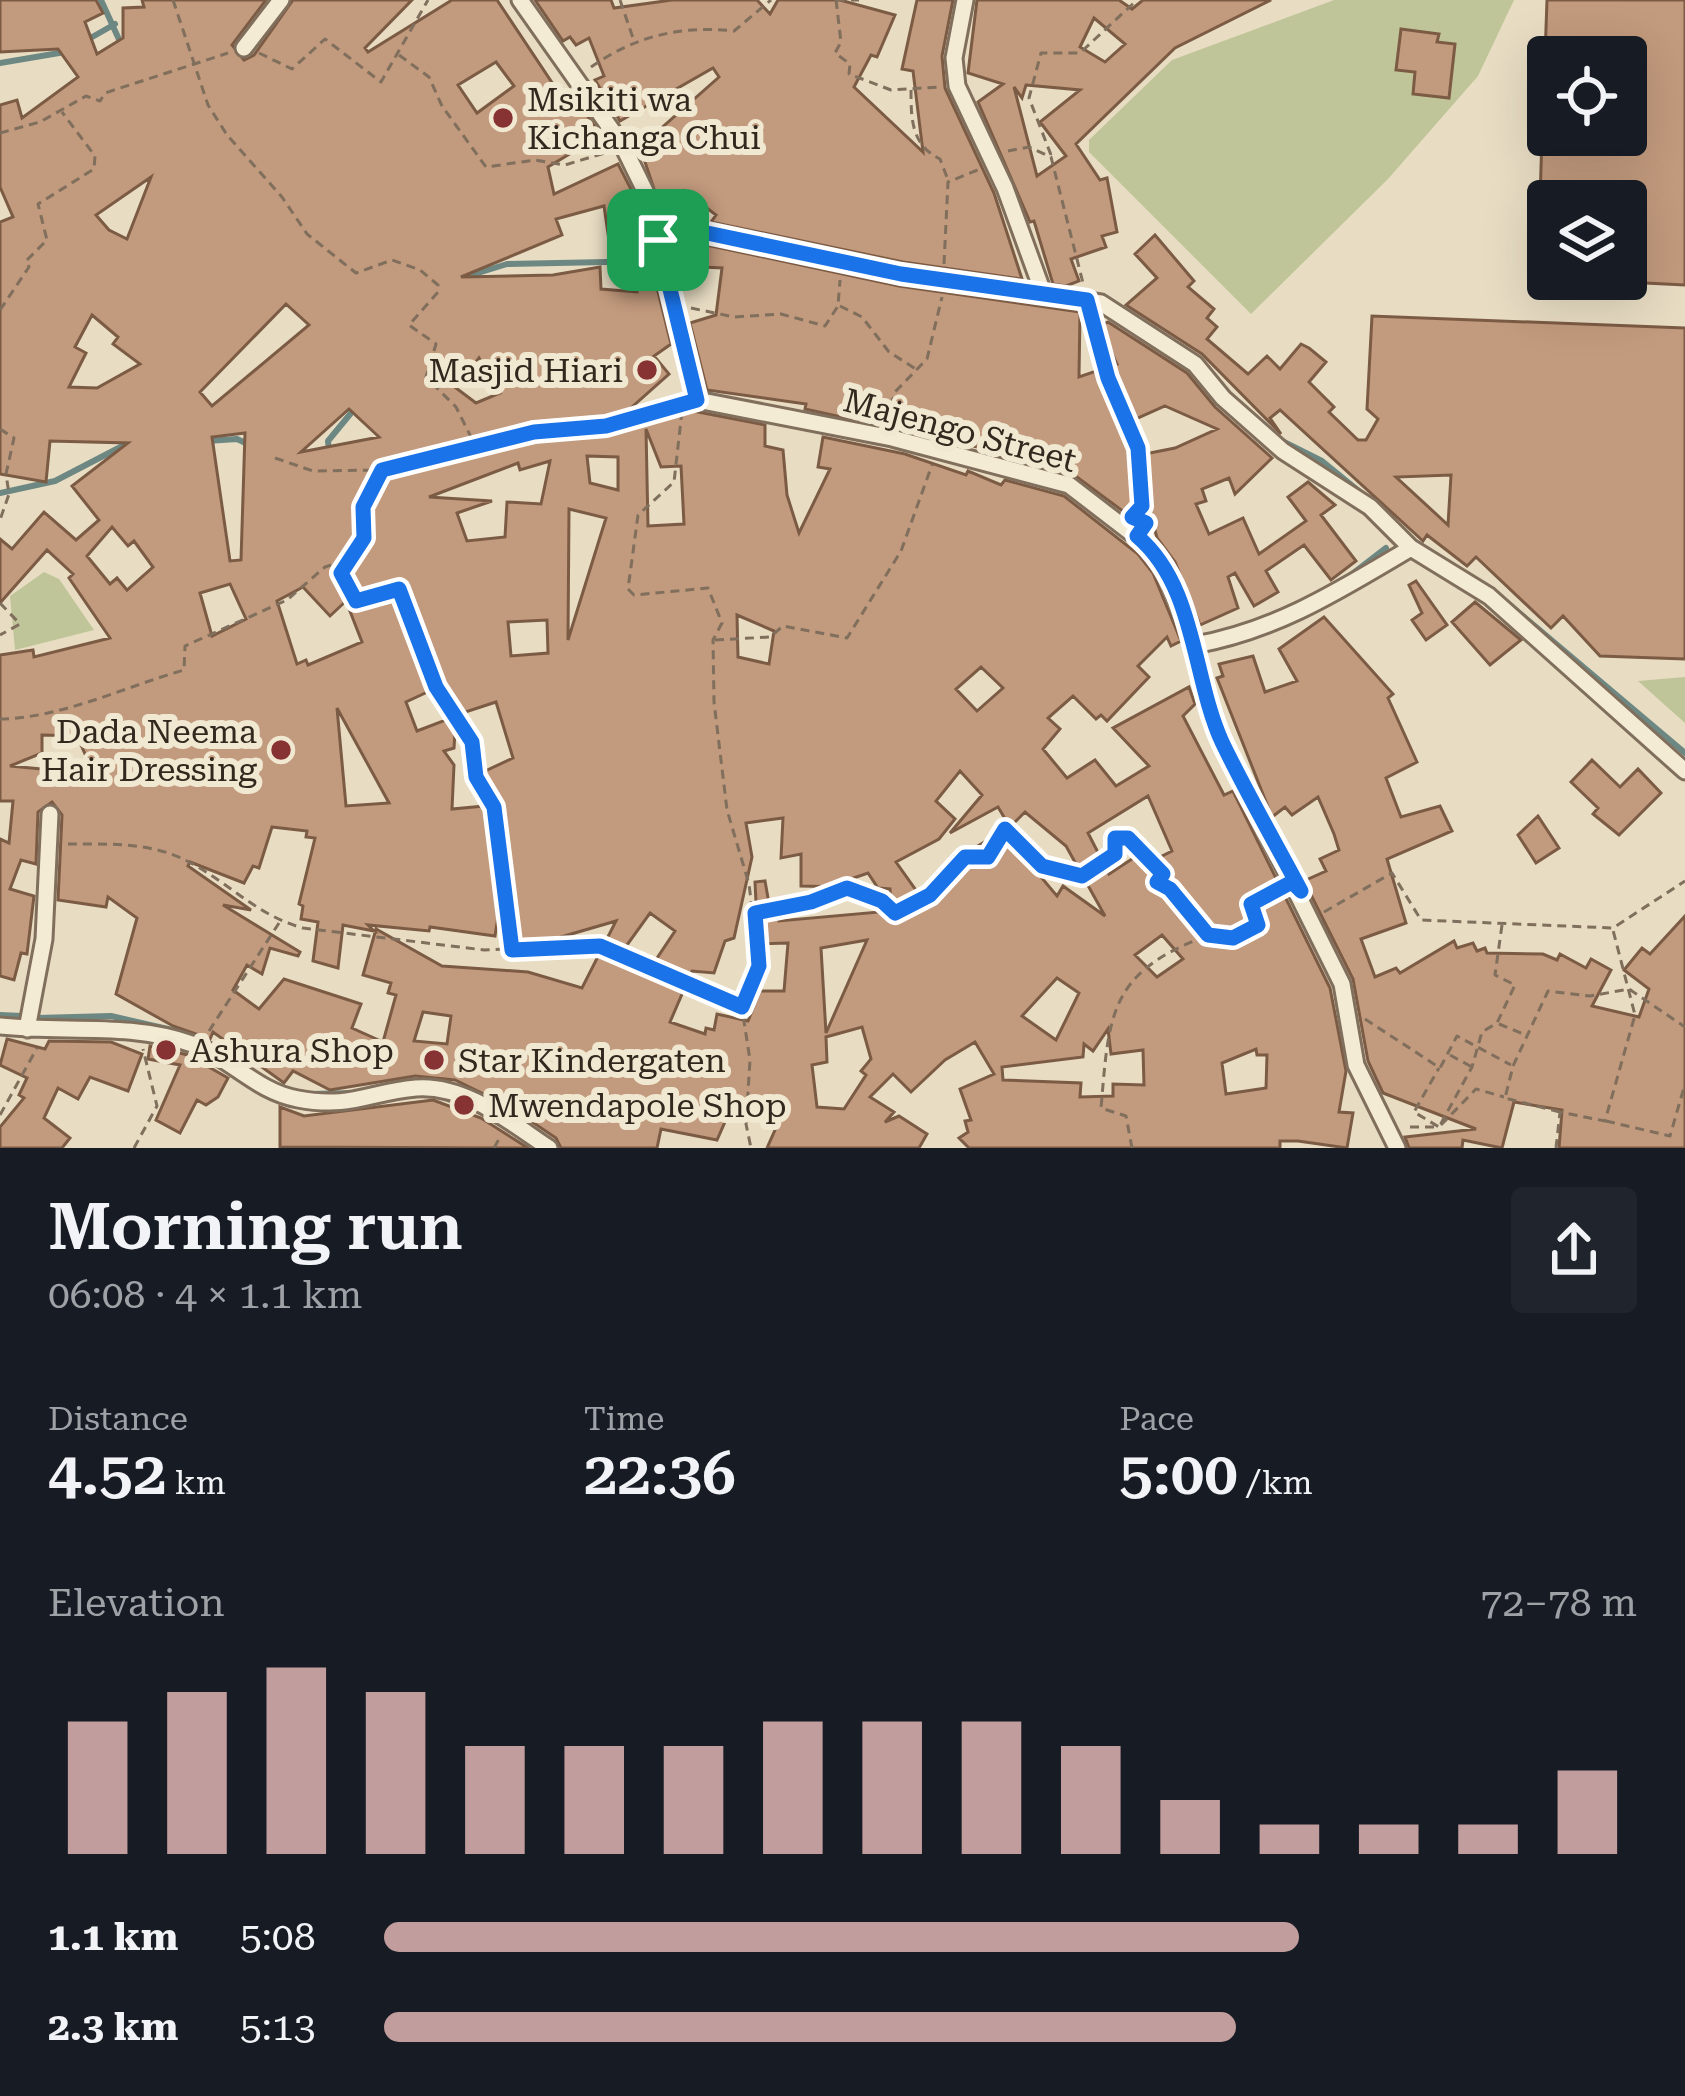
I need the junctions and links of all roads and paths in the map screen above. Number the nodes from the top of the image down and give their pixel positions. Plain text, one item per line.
1 (173, 0) edge
2 (281, 0) edge
3 (428, 0) edge
4 (520, 0) edge
5 (620, 0) edge
6 (835, 0) edge
7 (859, 0) edge
8 (965, 0) edge
9 (1137, 0) edge
10 (768, 1) edge
11 (634, 40) junction
12 (244, 48) junction
13 (397, 54) junction
14 (194, 63) junction
15 (575, 78) junction
16 (957, 86) junction
17 (911, 89) junction
18 (61, 110) junction
19 (0, 133) edge
20 (623, 146) junction
21 (1051, 157) junction
22 (992, 164) junction
23 (948, 182) junction
24 (658, 240) junction
25 (839, 260) junction
26 (943, 278) junction
27 (1044, 295) junction
28 (1087, 300) junction
29 (674, 303) junction
30 (838, 305) junction
31 (0, 310) edge
32 (919, 371) junction
33 (697, 400) junction
34 (679, 404) junction
35 (0, 430) edge
36 (892, 438) junction
37 (476, 445) junction
38 (938, 449) junction
39 (275, 458) dead end
40 (382, 470) junction
41 (0, 520) edge
42 (1137, 536) junction
43 (1411, 548) junction
44 (351, 558) junction
45 (0, 603) edge
46 (0, 635) edge
47 (713, 640) junction
48 (1195, 645) junction
49 (0, 719) edge
50 (1685, 771) edge
51 (50, 814) dead end
52 (49, 844) junction
53 (1685, 881) edge
54 (1301, 891) junction
55 (755, 913) junction
56 (1313, 918) junction
57 (280, 922) junction
58 (1502, 926) junction
59 (1613, 928) junction
60 (1208, 935) junction
61 (512, 950) junction
62 (1629, 989) junction
63 (742, 1007) junction
64 (1349, 1014) junction
65 (1498, 1023) junction
66 (0, 1026) edge
67 (1685, 1027) edge
68 (27, 1029) junction
69 (45, 1030) junction
70 (153, 1033) junction
71 (1528, 1036) junction
72 (197, 1046) junction
73 (1474, 1050) junction
74 (1448, 1054) junction
75 (1513, 1066) junction
76 (1472, 1067) junction
77 (1439, 1068) junction
78 (1685, 1084) edge
79 (1505, 1098) junction
80 (1560, 1112) junction
81 (0, 1115) edge
82 (1604, 1121) junction
83 (1439, 1126) junction
84 (1384, 1127) junction
85 (134, 1148) edge
86 (549, 1148) edge
87 (752, 1148) edge
88 (1132, 1148) edge
89 (1397, 1148) edge
90 (1556, 1148) edge

1 - 14 path
2 - 12 street
3 - 13 path
4 - 15 street
5 - 11 path
6 - 7 path
6 - 17 path
8 - 16 street
9 - 21 path
10 - 11 path
11 - 15 path
12 - 13 path
12 - 14 path
13 - 20 path
14 - 18 path
14 - 37 path
15 - 20 street
16 - 17 path
16 - 22 street
17 - 23 path
18 - 19 path
18 - 31 path
20 - 24 street
21 - 22 path
21 - 28 path
22 - 23 path
22 - 27 street
23 - 26 path
24 - 25 street
24 - 29 street
25 - 26 street
25 - 30 path
26 - 27 street
26 - 32 path
27 - 28 street
28 - 42 path
28 - 43 street
29 - 30 path
29 - 33 street
30 - 32 path
32 - 36 path
33 - 34 path
33 - 36 street, Majengo Street
34 - 37 path
34 - 47 path
35 - 41 path
36 - 38 street, Majengo Street
37 - 40 path
38 - 42 street, Majengo Street
38 - 47 path
39 - 40 path
40 - 44 path
42 - 48 street, Majengo Street
43 - 48 street
43 - 50 street
44 - 49 path
44 - 61 path
45 - 46 path
47 - 55 path
48 - 54 street, Majengo Street
51 - 52 street
52 - 57 path
52 - 68 street
53 - 59 path
54 - 56 street, Majengo Street
54 - 60 path
55 - 60 path
55 - 63 path
56 - 58 path
56 - 64 street, Majengo Street
57 - 61 path
57 - 72 path
58 - 59 path
58 - 65 path
59 - 62 path
60 - 88 path
61 - 63 path
62 - 67 path
62 - 71 path
62 - 82 path
63 - 87 path
64 - 77 path
64 - 84 street, Majengo Street
65 - 71 path
65 - 73 path
66 - 68 street
68 - 69 street
69 - 70 street
69 - 81 path
70 - 72 street
70 - 85 path
71 - 75 path
72 - 86 street
73 - 74 path
73 - 75 path
73 - 76 path
74 - 76 path
74 - 77 path
75 - 79 path
76 - 83 path
77 - 83 path
78 - 82 path
79 - 80 path
79 - 83 path
80 - 82 path
80 - 90 path
83 - 84 path
84 - 89 street, Majengo Street

